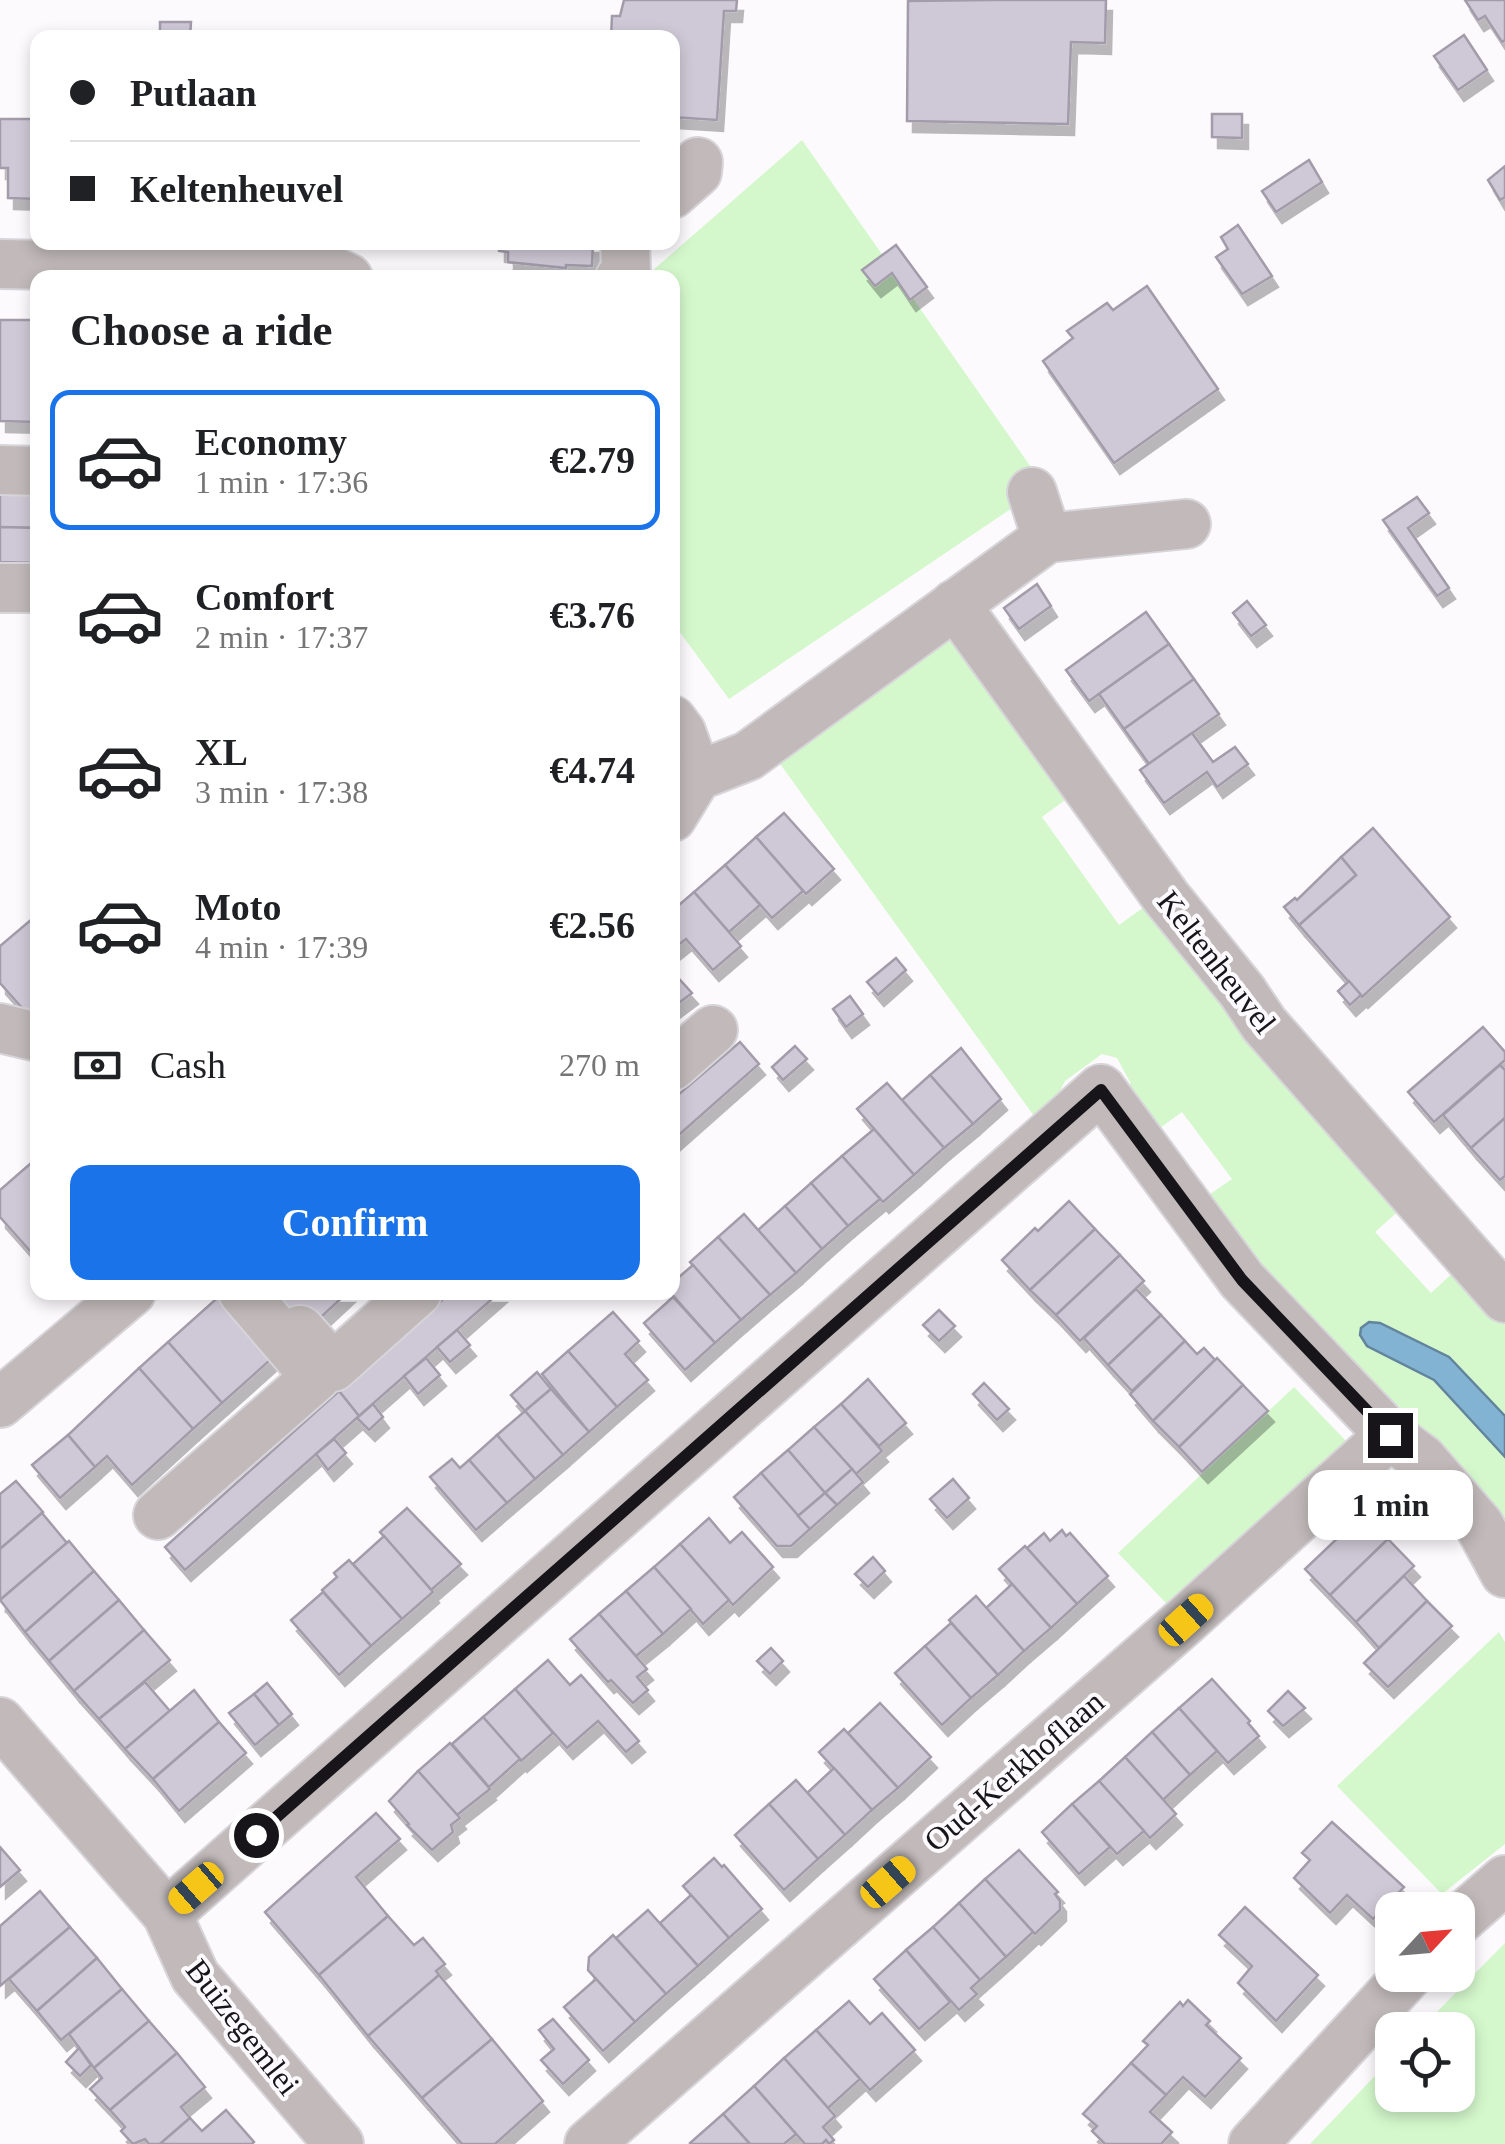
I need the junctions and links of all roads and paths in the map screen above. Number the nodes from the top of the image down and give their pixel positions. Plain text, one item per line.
1 (0, 264) edge
2 (285, 270) edge
3 (0, 470) edge
4 (30, 471) edge
5 (1032, 492) dead end
6 (1186, 524) dead end
7 (1047, 538) junction
8 (0, 588) edge
9 (30, 588) edge
10 (955, 604) junction
11 (680, 731) edge
12 (698, 776) junction
13 (680, 804) edge
14 (0, 1028) edge
15 (712, 1030) dead end
16 (30, 1034) edge
17 (680, 1059) edge
18 (1505, 1298) edge
19 (121, 1300) edge
20 (250, 1300) edge
21 (274, 1300) edge
22 (409, 1300) edge
23 (0, 1403) edge
24 (1390, 1435) junction
25 (158, 1514) dead end
26 (1505, 1573) edge
27 (0, 1722) edge
28 (1505, 1880) edge
29 (1475, 1906) edge
30 (167, 1914) junction
31 (1393, 1992) edge
32 (339, 2144) edge
33 (589, 2144) edge
34 (1254, 2144) edge

1 - 2 street
3 - 4 street
5 - 7 street
6 - 7 street
7 - 10 street
8 - 9 street
10 - 12 street
10 - 18 street, Keltenheuvel
11 - 12 street
12 - 13 street
14 - 16 street
15 - 17 street
19 - 23 street
20 - 25 street
21 - 22 street
24 - 26 street
24 - 30 street
24 - 33 street, Oud-Kerkhoflaan
27 - 30 street, Buizegemlei
28 - 29 street
30 - 32 street, Buizegemlei
31 - 34 street

